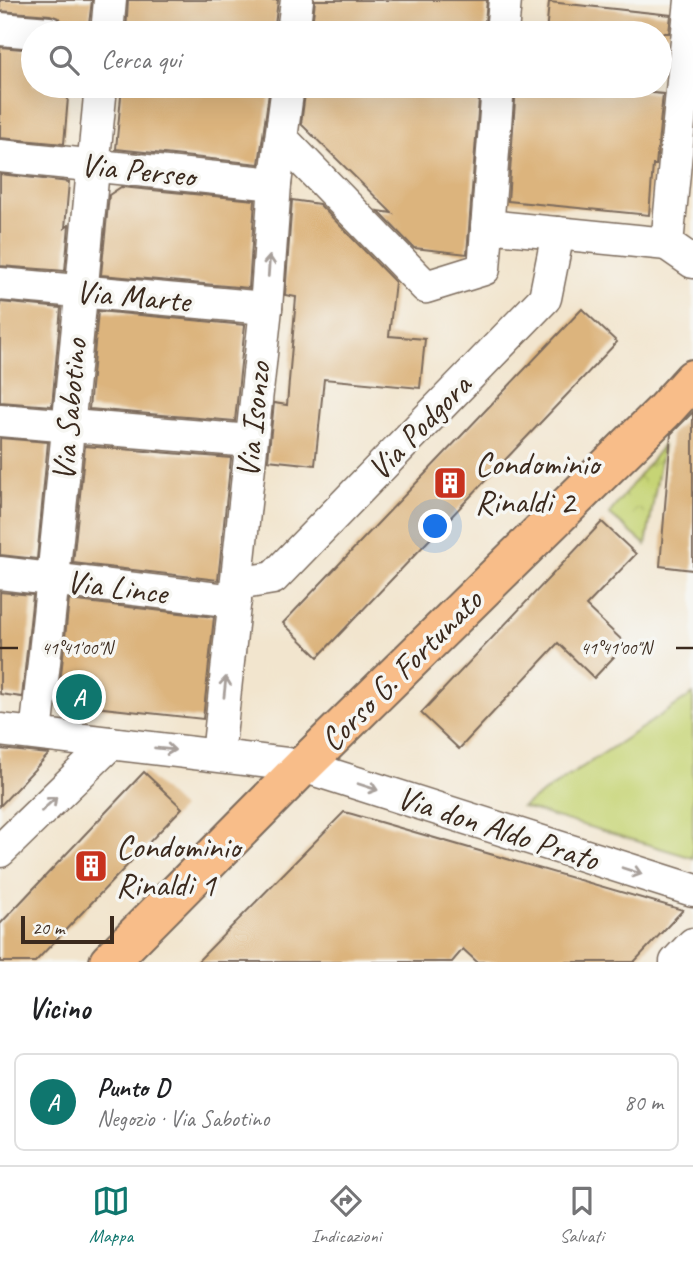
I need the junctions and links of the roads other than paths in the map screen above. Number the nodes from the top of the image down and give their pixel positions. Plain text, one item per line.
1 (110, 0) edge
2 (297, 0) edge
3 (505, 0) edge
4 (691, 0) edge
5 (108, 21) edge
6 (294, 21) edge
7 (503, 21) edge
8 (0, 29) edge
9 (21, 31) edge
10 (100, 98) edge
11 (287, 98) edge
12 (497, 98) edge
13 (282, 139) junction
14 (0, 156) edge
15 (93, 165) junction
16 (275, 184) junction
17 (487, 226) junction
18 (558, 233) junction
19 (667, 244) junction
20 (693, 262) edge
21 (0, 284) edge
22 (81, 291) junction
23 (266, 308) junction
24 (693, 379) edge
25 (0, 420) edge
26 (67, 425) junction
27 (251, 441) junction
28 (0, 573) edge
29 (54, 579) junction
30 (236, 593) junction
31 (0, 730) edge
32 (36, 734) junction
33 (111, 743) junction
34 (218, 755) junction
35 (303, 766) junction
36 (0, 851) edge
37 (693, 890) edge
38 (693, 944) edge
39 (109, 962) edge
40 (676, 962) edge

1 - 5 street
2 - 6 street
3 - 7 street
4 - 19 street
8 - 9 street
10 - 15 street, Via Sabotino
11 - 13 street, Via Isonzo
12 - 17 street
13 - 16 street, Via Isonzo
13 - 17 street
14 - 15 street, Via Perseo
15 - 16 street, Via Perseo
15 - 22 street, Via Sabotino
23 -> 16 street, Via Isonzo
17 - 18 street
18 - 19 street
18 - 30 street, Via Podgora
19 - 20 street
21 - 22 street, Via Marte
22 - 23 street, Via Marte
22 - 26 street, Via Sabotino
23 - 27 street, Via Isonzo
24 - 35 main road, Corso G. Fortunato
25 - 26 street
26 - 27 street
26 - 29 street, Via Sabotino
27 - 30 street, Via Isonzo
28 - 29 street, Via Lince
29 - 30 street, Via Lince
29 - 32 street, Via Sabotino
34 -> 30 street, Via Isonzo
31 - 32 street
32 - 33 street
33 -> 34 street
36 -> 33 street
34 - 35 street, Via don Aldo Prato
35 -> 37 street, Via don Aldo Prato
35 - 39 main road, Corso G. Fortunato
38 - 40 street

